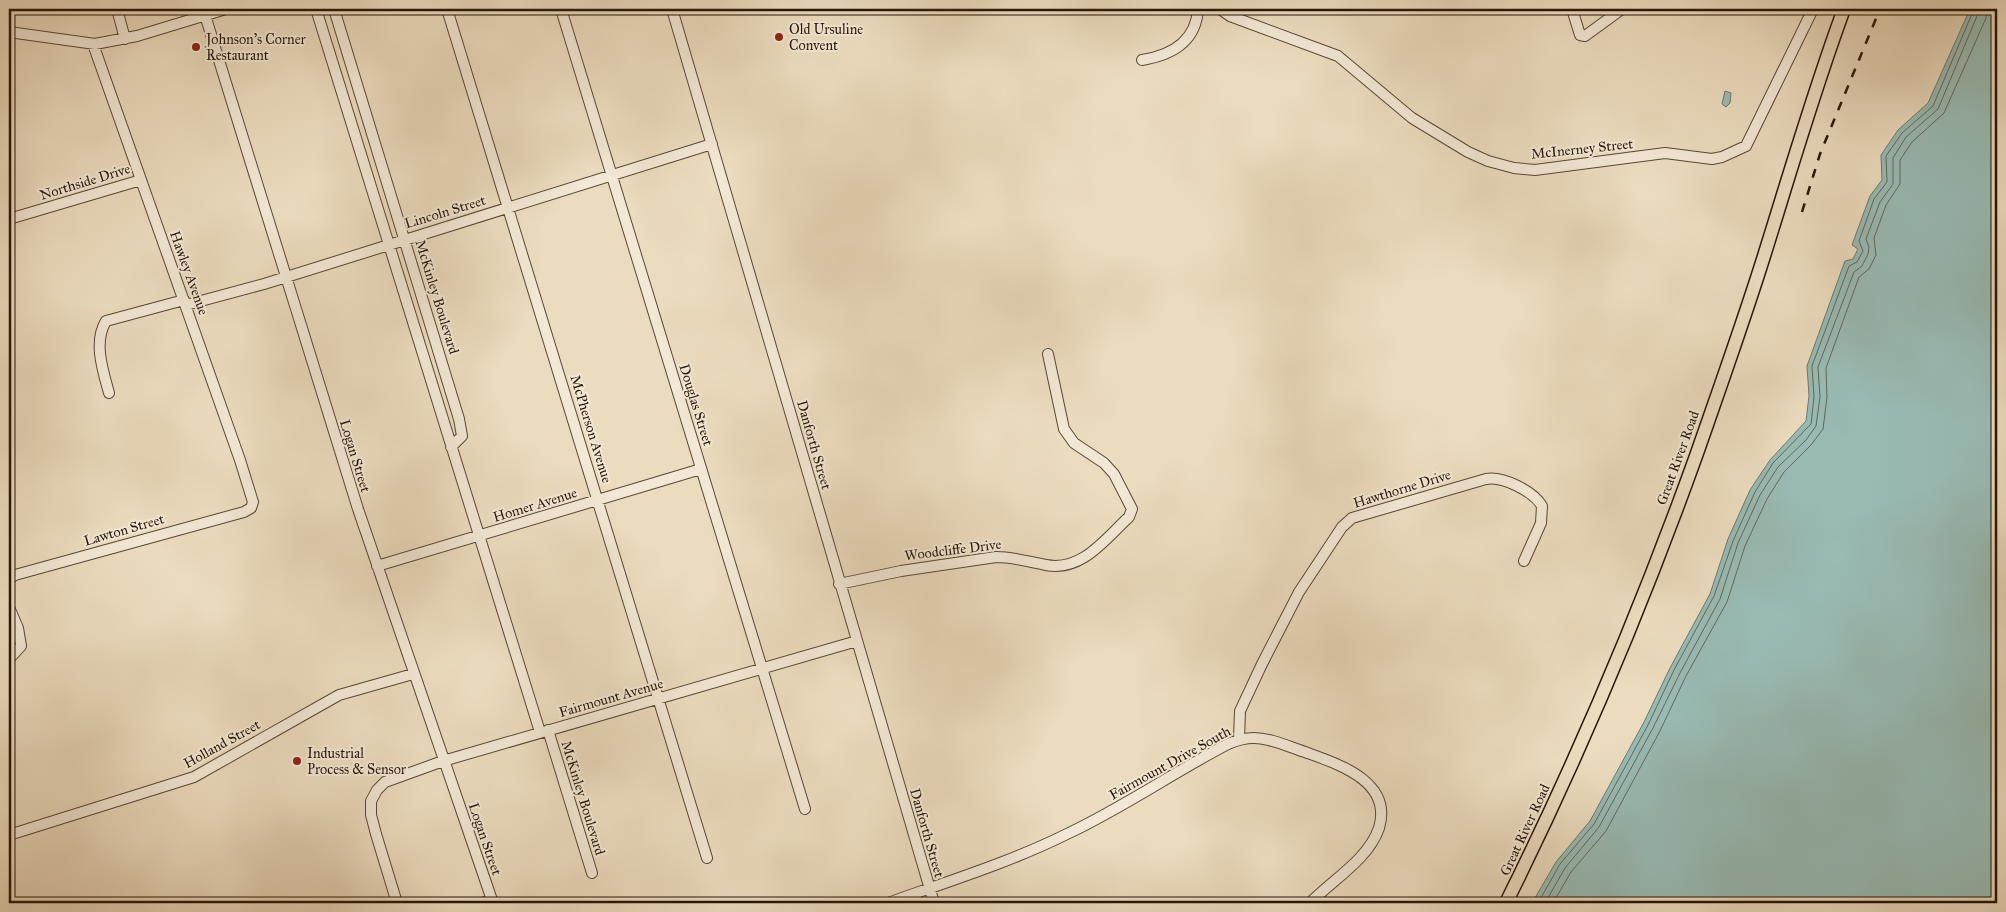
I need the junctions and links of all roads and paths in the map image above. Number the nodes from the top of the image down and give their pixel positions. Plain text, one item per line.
1 (117, 9) edge
2 (226, 9) edge
3 (316, 9) edge
4 (334, 9) edge
5 (447, 9) edge
6 (560, 9) edge
7 (672, 9) edge
8 (1198, 9) edge
9 (1220, 9) edge
10 (1572, 9) edge
11 (1622, 9) edge
12 (1813, 9) edge
13 (1844, 9) edge
14 (205, 15) junction
15 (341, 31) junction
16 (9, 32) edge
17 (324, 37) junction
18 (125, 39) junction
19 (92, 44) junction
20 (1142, 60) dead end
21 (712, 144) junction
22 (611, 175) junction
23 (141, 180) junction
24 (508, 207) junction
25 (9, 219) edge
26 (405, 239) junction
27 (389, 244) junction
28 (286, 277) junction
29 (185, 303) junction
30 (1048, 354) dead end
31 (109, 393) dead end
32 (451, 447) junction
33 (701, 469) junction
34 (599, 500) junction
35 (248, 510) joint
36 (479, 537) junction
37 (1524, 561) dead end
38 (377, 566) junction
39 (9, 579) edge
40 (839, 584) junction
41 (9, 607) edge
42 (857, 641) junction
43 (9, 660) edge
44 (764, 669) junction
45 (414, 674) junction
46 (659, 698) junction
47 (544, 731) junction
48 (1239, 739) junction
49 (444, 761) junction
50 (805, 809) dead end
51 (9, 835) edge
52 (707, 858) dead end
53 (592, 873) dead end
54 (929, 888) junction
55 (489, 902) edge
56 (397, 903) edge
57 (888, 903) edge
58 (934, 903) edge
59 (1310, 903) edge
60 (1506, 903) edge

1 - 18 street
2 - 14 street
3 - 17 street, McKinley Boulevard
4 - 15 street, McKinley Boulevard
5 - 24 street, McPherson Avenue
6 - 22 street, Douglas Street
7 - 21 street, Danforth Street
8 - 20 street
9 - 12 street, McInerney Street
10 - 11 street
13 - 60 main road, Great River Road
14 - 18 street
14 - 28 street, Logan Street
15 - 17 street
15 - 26 street, McKinley Boulevard
16 - 19 street
17 - 27 street, McKinley Boulevard
18 - 19 street
19 - 23 street, Hawley Avenue
21 - 22 street, Lincoln Street
21 - 40 street, Danforth Street
22 - 24 street, Lincoln Street
22 - 33 street, Douglas Street
23 - 25 street, Northside Drive
23 - 29 street, Hawley Avenue
24 - 26 street, Lincoln Street
24 - 34 street, McPherson Avenue
26 - 27 street, Lincoln Street
26 - 32 street, McKinley Boulevard
27 - 28 street, Lincoln Street
27 - 32 street, McKinley Boulevard
28 - 29 street, Lincoln Street
28 - 38 street, Logan Street
29 - 31 street, Lincoln Street
29 - 35 street, Hawley Avenue
30 - 40 street, Woodcliffe Drive
32 - 36 street, McKinley Boulevard
33 - 34 street, Homer Avenue
33 - 44 street, Douglas Street
34 - 36 street, Homer Avenue
34 - 46 street, McPherson Avenue
35 - 39 street, Lawton Street
36 - 38 street, Homer Avenue
36 - 47 street, McKinley Boulevard
37 - 48 street, Hawthorne Drive
38 - 45 street, Logan Street
40 - 42 street, Danforth Street
41 - 43 street
42 - 44 street, Fairmount Avenue
42 - 54 street, Danforth Street
44 - 46 street, Fairmount Avenue
44 - 50 street, Douglas Street
45 - 49 street, Logan Street
45 - 51 street, Holland Street
46 - 47 street, Fairmount Avenue
46 - 52 street, McPherson Avenue
47 - 49 street, Fairmount Avenue
47 - 53 street, McKinley Boulevard
48 - 54 street, Fairmount Drive South
48 - 59 street, Fairmount Drive South
49 - 55 street, Logan Street
49 - 56 street, Fairmount Avenue
54 - 57 street, Fairmount Drive South
54 - 58 street, Danforth Street

